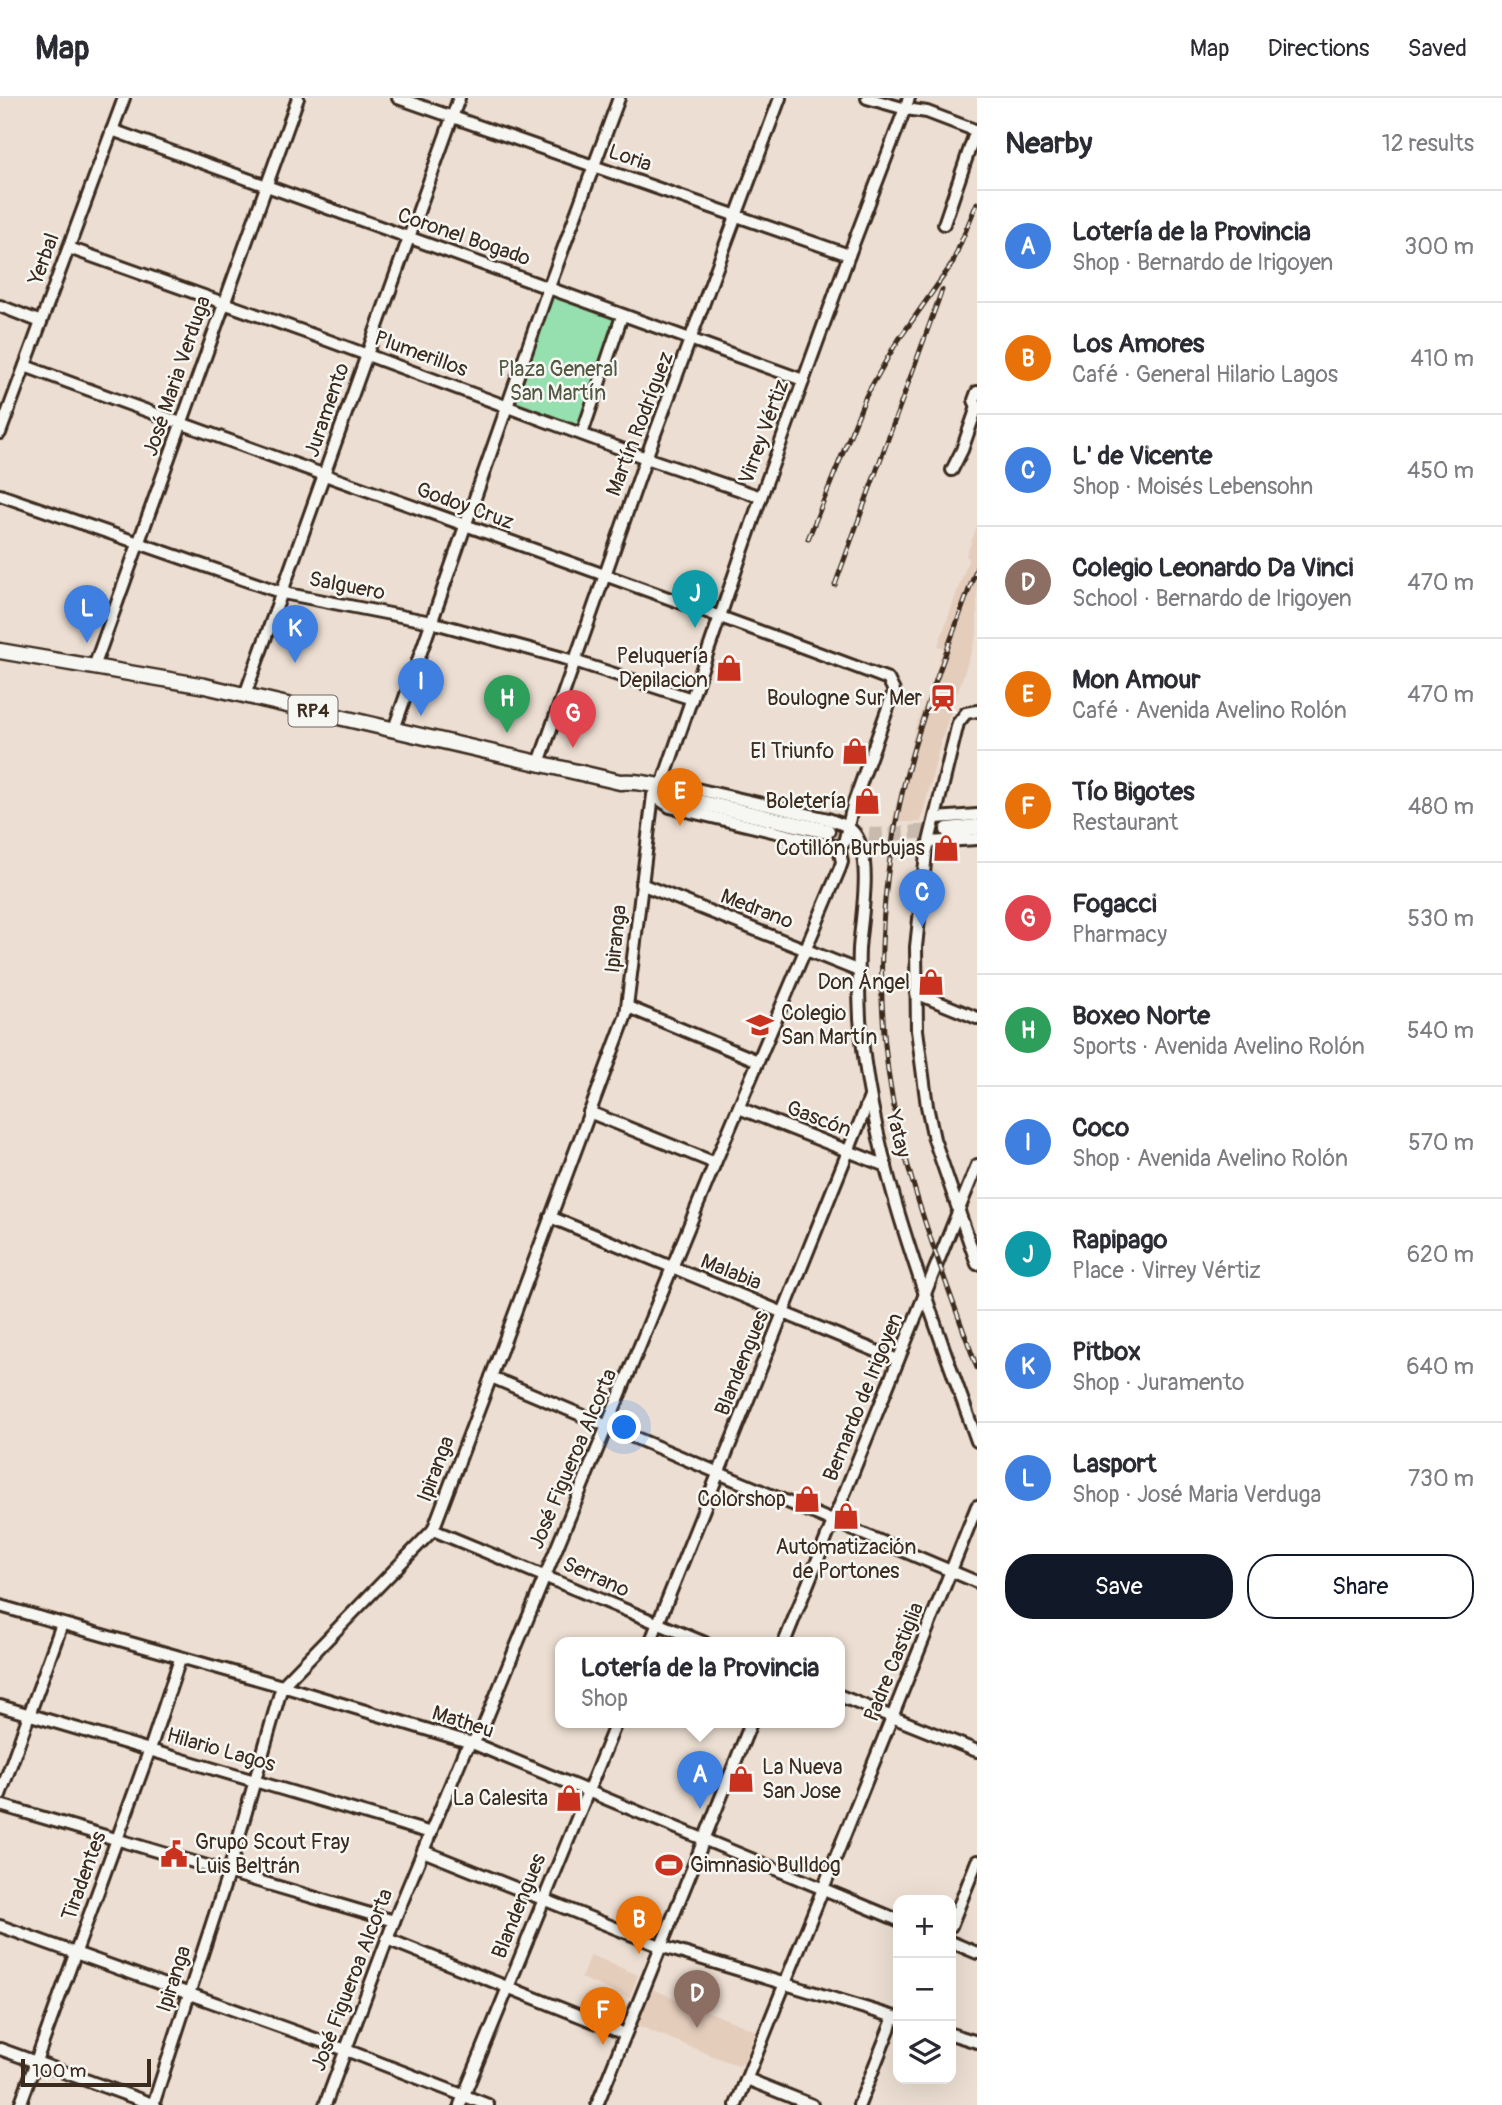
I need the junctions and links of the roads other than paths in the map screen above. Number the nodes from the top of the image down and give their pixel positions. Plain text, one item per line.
1 (124, 98) edge
2 (298, 98) edge
3 (398, 98) edge
4 (459, 98) edge
5 (619, 98) edge
6 (780, 98) edge
7 (867, 98) edge
8 (908, 103) edge
9 (452, 117) junction
10 (112, 130) junction
11 (976, 131) edge
12 (595, 166) junction
13 (266, 186) junction
14 (737, 216) junction
15 (944, 224) dead end
16 (408, 238) junction
17 (69, 248) junction
18 (849, 255) junction
19 (549, 287) junction
20 (223, 303) junction
21 (0, 306) edge
22 (622, 316) junction
23 (41, 322) junction
24 (692, 340) junction
25 (367, 355) junction
26 (25, 366) junction
27 (803, 380) junction
28 (977, 392) edge
29 (508, 406) junction
30 (182, 425) junction
31 (0, 433) edge
32 (582, 434) junction
33 (646, 458) junction
34 (951, 470) dead end
35 (325, 475) junction
36 (0, 495) edge
37 (761, 497) junction
38 (466, 527) junction
39 (138, 542) junction
40 (605, 576) junction
41 (283, 593) junction
42 (720, 616) junction
43 (431, 622) junction
44 (0, 651) edge
45 (574, 661) junction
46 (94, 667) junction
47 (892, 684) joint
48 (245, 695) junction
49 (692, 699) junction
50 (975, 711) edge
51 (394, 729) junction
52 (539, 763) junction
53 (657, 788) junction
54 (977, 815) edge
55 (936, 818) junction
56 (848, 827) junction
57 (977, 827) edge
58 (948, 830) tunnel mouth
59 (827, 831) tunnel mouth
60 (977, 839) edge
61 (930, 842) junction
62 (839, 848) junction
63 (642, 884) junction
64 (806, 948) junction
65 (859, 971) junction
66 (916, 993) junction
67 (628, 1007) junction
68 (977, 1018) edge
69 (758, 1061) junction
70 (870, 1097) junction
71 (738, 1108) junction
72 (589, 1112) junction
73 (849, 1151) junction
74 (715, 1163) junction
75 (977, 1165) edge
76 (886, 1166) junction
77 (958, 1211) junction
78 (550, 1217) junction
79 (977, 1264) edge
80 (672, 1268) junction
81 (925, 1293) junction
82 (782, 1314) junction
83 (898, 1360) junction
84 (491, 1377) junction
85 (608, 1426) junction
86 (977, 1441) edge
87 (718, 1474) junction
88 (977, 1506) edge
89 (833, 1522) junction
90 (433, 1531) junction
91 (951, 1571) junction
92 (545, 1575) junction
93 (977, 1582) edge
94 (0, 1606) edge
95 (62, 1624) junction
96 (657, 1625) junction
97 (652, 1637) edge
98 (689, 1637) edge
99 (786, 1637) edge
100 (180, 1658) junction
101 (282, 1686) junction
102 (845, 1698) edge
103 (0, 1706) edge
104 (28, 1715) junction
105 (893, 1717) junction
106 (614, 1728) edge
107 (749, 1728) edge
108 (472, 1743) junction
109 (150, 1749) junction
110 (977, 1751) edge
111 (255, 1780) junction
112 (588, 1791) junction
113 (0, 1795) edge
114 (0, 1805) edge
115 (431, 1833) junction
116 (117, 1840) junction
117 (705, 1840) junction
118 (423, 1851) junction
119 (977, 1861) edge
120 (229, 1871) junction
121 (823, 1889) junction
122 (543, 1900) junction
123 (956, 1914) edge
124 (893, 1918) edge
125 (394, 1921) junction
126 (0, 1926) edge
127 (387, 1940) junction
128 (956, 1944) edge
129 (660, 1946) junction
130 (76, 1953) junction
131 (977, 1954) edge
132 (785, 1983) junction
133 (507, 1987) junction
134 (189, 1994) junction
135 (893, 2016) edge
136 (894, 2021) edge
137 (625, 2034) junction
138 (956, 2036) edge
139 (977, 2042) edge
140 (0, 2049) edge
141 (346, 2050) junction
142 (36, 2062) junction
143 (747, 2079) junction
144 (462, 2100) edge
145 (20, 2105) edge
146 (154, 2105) edge
147 (325, 2105) edge
148 (488, 2105) edge
149 (597, 2105) edge
150 (736, 2105) edge
151 (812, 2105) edge
152 (859, 2105) edge

1 - 10 street, Yerbal
2 - 13 street, José Maria Verduga
3 - 9 street, Loria
4 - 9 street, Juramento
5 - 12 street
6 - 14 street, Martín Rodríguez
7 - 8 street
8 - 11 street
8 - 18 street, Virrey Vértiz
9 - 12 street, Loria
9 - 16 street, Juramento
10 - 13 street, Coronel Bogado
10 - 17 street, Yerbal
11 - 15 street
12 - 14 street, Loria
12 - 19 street
13 - 16 street, Coronel Bogado
13 - 20 street, José Maria Verduga
14 - 18 street, Loria
14 - 24 street, Martín Rodríguez
16 - 19 street, Coronel Bogado
16 - 25 street, Juramento
17 - 20 street, Plumerillos
17 - 23 street, Yerbal
18 - 27 street, Virrey Vértiz
19 - 22 street, Coronel Bogado
19 - 29 street
20 - 25 street, Plumerillos
20 - 30 street, José Maria Verduga
21 - 23 street
22 - 24 street, Coronel Bogado
22 - 32 street
23 - 26 street, Yerbal
24 - 27 street, Coronel Bogado
24 - 33 street, Martín Rodríguez
25 - 29 street, Plumerillos
25 - 35 street, Juramento
26 - 30 street, Godoy Cruz
26 - 31 street, Yerbal
27 - 37 street, Virrey Vértiz
28 - 34 street
29 - 32 street, Plumerillos
29 - 38 street
30 - 35 street, Godoy Cruz
30 - 39 street, José Maria Verduga
32 - 33 street, Plumerillos
33 - 37 street, Plumerillos
33 - 40 street, Martín Rodríguez
35 - 38 street, Godoy Cruz
35 - 41 street, Juramento
36 - 39 street, Salguero
37 - 42 street, Virrey Vértiz
38 - 40 street, Godoy Cruz
38 - 43 street
39 - 41 street, Salguero
39 - 46 street, José Maria Verduga
40 - 42 street, Godoy Cruz
40 - 45 street, Martín Rodríguez
41 - 43 street, Salguero
41 - 48 street, Juramento
42 - 47 street, Godoy Cruz
42 - 49 street, Virrey Vértiz
43 - 45 street, Salguero
43 - 51 street
44 - 46 main road, RP4
45 - 49 street, Salguero
45 - 52 street, Martín Rodríguez
46 - 48 main road, RP4
47 - 56 street, José Figueroa Alcorta
48 - 51 main road, RP4
49 - 53 street, Virrey Vértiz
50 - 55 street
51 - 52 main road, RP4
52 - 53 main road, RP4
53 - 56 street
53 - 59 main road, RP4
53 - 62 street
53 - 63 street, Ipiranga
54 - 55 street
55 - 61 street
56 - 62 street, José Figueroa Alcorta
56 - 65 street, Yatay
57 - 58 main road
60 - 61 street
61 - 66 street
62 - 64 street, José Figueroa Alcorta
63 - 64 street, Medrano
63 - 67 street, Ipiranga
64 - 65 street, Medrano
64 - 69 street, José Figueroa Alcorta
65 - 70 street, Yatay
66 - 68 street
66 - 77 street
67 - 69 street
67 - 72 street, Ipiranga
69 - 71 street, José Figueroa Alcorta
70 - 73 street, Blandengues
70 - 76 street, Yatay
71 - 73 street, Gascón
71 - 74 street, José Figueroa Alcorta
72 - 74 street
72 - 78 street, Ipiranga
73 - 76 street, Gascón
73 - 82 street, Blandengues
74 - 80 street, José Figueroa Alcorta
75 - 77 street, Bernardo de Irigoyen
76 - 81 street, Yatay
77 - 79 street
77 - 81 street, Bernardo de Irigoyen
78 - 80 street, Malabia
78 - 84 street, Ipiranga
80 - 82 street, Malabia
80 - 85 street, José Figueroa Alcorta
81 - 83 street, Bernardo de Irigoyen
81 - 86 street, Yatay
82 - 83 street, Malabia
82 - 87 street, Blandengues
83 - 89 street, Bernardo de Irigoyen
84 - 85 street
84 - 90 street, Ipiranga
85 - 87 street
85 - 92 street, José Figueroa Alcorta
87 - 89 street
87 - 96 street, Blandengues
88 - 91 street, Padre Castiglia
89 - 91 street
89 - 99 street, Bernardo de Irigoyen
90 - 92 street, Serrano
90 - 101 street, Ipiranga
91 - 93 street
91 - 105 street, Padre Castiglia
92 - 96 street, Serrano
92 - 108 street, José Figueroa Alcorta
94 - 95 street, Matheu
95 - 100 street, Matheu
95 - 104 street
96 - 97 street, Blandengues
96 - 98 street, Serrano
100 - 101 street, Matheu
100 - 109 street, Tiradentes
101 - 108 street, Matheu
101 - 111 street, Ipiranga
102 - 105 street
103 - 104 street, Hilario Lagos
104 - 109 street, Hilario Lagos
104 - 113 street
105 - 110 street
105 - 121 street, Padre Castiglia
106 - 112 street, Blandengues
107 - 117 street
108 - 112 street, Matheu
108 - 115 street, José Figueroa Alcorta
109 - 111 street, Hilario Lagos
109 - 116 street, Tiradentes
111 - 115 street, Hilario Lagos
111 - 120 street, Ipiranga
112 - 117 street, Matheu
112 - 122 street, Blandengues
114 - 116 street
115 - 118 street, José Figueroa Alcorta
116 - 120 street
116 - 130 street, Tiradentes
117 - 121 street, Matheu
117 - 129 street
118 - 122 street
118 - 125 street, José Figueroa Alcorta
119 - 123 street
120 - 125 street
120 - 134 street, Ipiranga
121 - 124 street, Matheu
121 - 132 street, Padre Castiglia
122 - 129 street
122 - 133 street, Blandengues
125 - 127 street, José Figueroa Alcorta
126 - 130 street
127 - 133 street
127 - 141 street, José Figueroa Alcorta
128 - 131 street
129 - 132 street
129 - 137 street
130 - 134 street
130 - 142 street, Tiradentes
132 - 135 street
132 - 143 street, Padre Castiglia
133 - 137 street
133 - 144 street, Blandengues
134 - 141 street
134 - 146 street, Ipiranga
136 - 152 street
137 - 149 street
138 - 139 street
140 - 142 street
141 - 144 street
141 - 147 street, José Figueroa Alcorta
142 - 145 street, Tiradentes
142 - 146 street
143 - 150 street, Padre Castiglia
143 - 151 street
144 - 148 street

